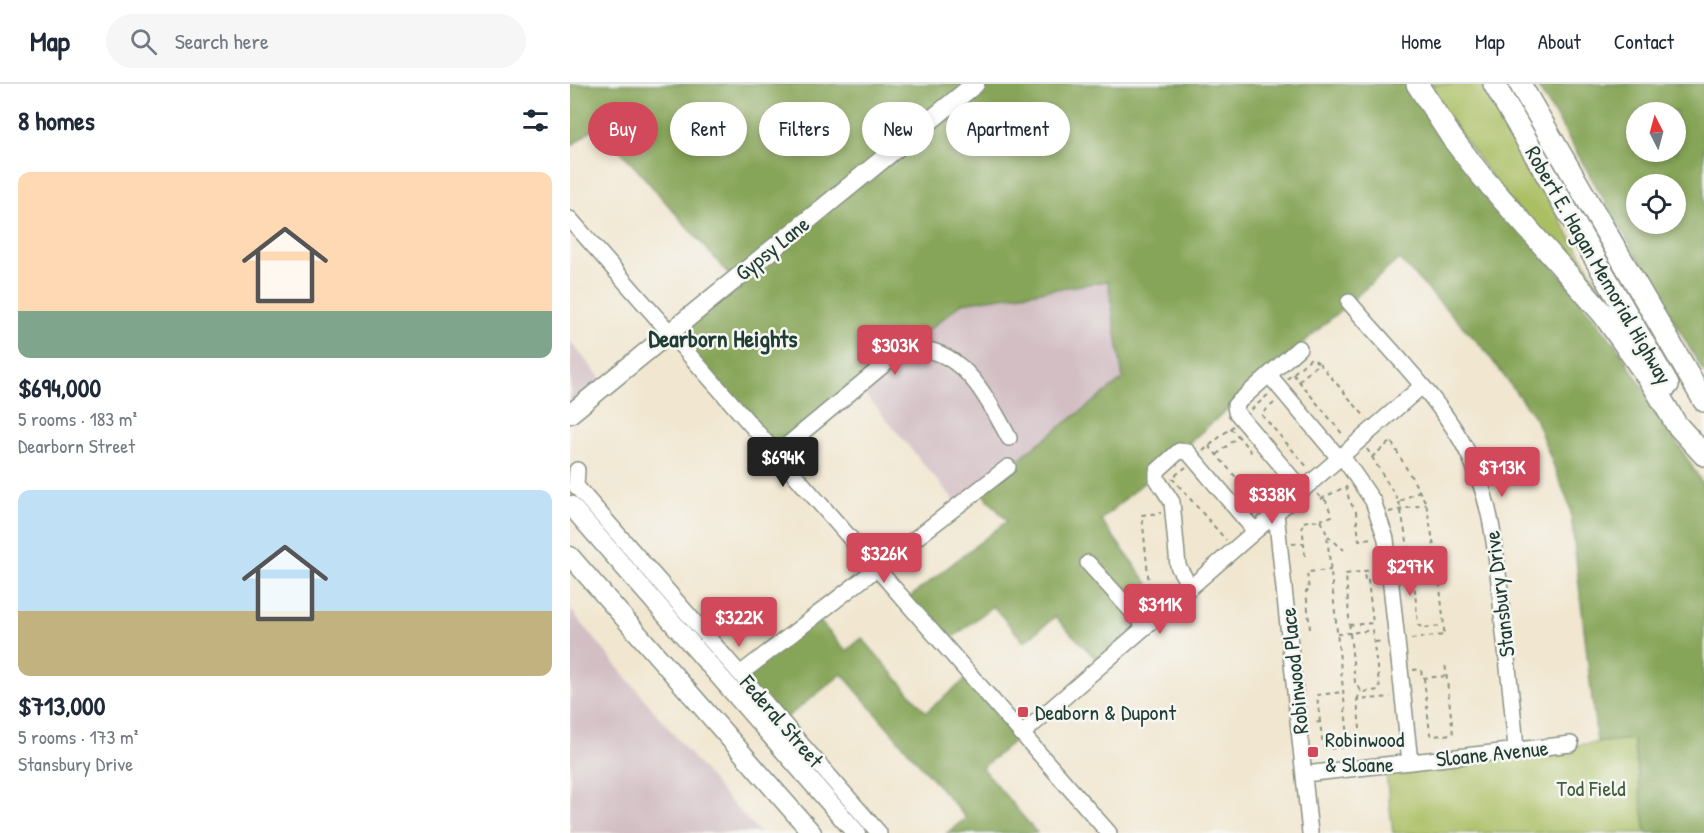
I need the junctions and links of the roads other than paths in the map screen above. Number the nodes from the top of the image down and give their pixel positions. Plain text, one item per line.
1 (975, 84) edge
2 (1417, 84) edge
3 (1494, 84) edge
4 (1520, 84) edge
5 (570, 219) edge
6 (1349, 302) dead end
7 (669, 332) junction
8 (1299, 348) dead end
9 (1276, 386) junction
10 (1422, 386) junction
11 (1704, 400) edge
12 (570, 414) edge
13 (1009, 438) dead end
14 (1704, 446) edge
15 (1350, 452) junction
16 (776, 455) junction
17 (1704, 455) edge
18 (1008, 467) dead end
19 (577, 470) dead end
20 (1311, 486) junction
21 (570, 505) edge
22 (1276, 513) junction
23 (1253, 533) junction
24 (1281, 546) junction
25 (570, 556) edge
26 (1088, 563) dead end
27 (877, 568) junction
28 (1190, 587) junction
29 (1145, 626) junction
30 (740, 674) junction
31 (1022, 734) junction
32 (1570, 744) dead end
33 (1516, 750) junction
34 (1410, 762) junction
35 (1305, 774) junction
36 (812, 833) edge
37 (856, 833) edge
38 (879, 833) edge
39 (1109, 833) edge
40 (1311, 833) edge

1 - 7 main road, Gypsy Lane
2 - 17 highway
3 - 14 highway, Robert E. Hagan Memorial Highway
4 - 11 highway, Robert E. Hagan Memorial Highway
5 - 7 street
6 - 10 street, Stansbury Drive
7 - 12 main road, Gypsy Lane
7 - 16 street
8 - 9 street
9 - 15 street
9 - 20 street
10 - 15 street
10 - 33 street, Stansbury Drive
13 - 16 street
15 - 20 street
15 - 34 street
16 - 27 street
18 - 27 street
19 - 30 street, Federal Street
20 - 22 street
21 - 37 main road
22 - 23 street
22 - 24 street, Robinwood Place
23 - 24 street
23 - 28 street
23 - 28 street
24 - 35 street, Robinwood Place
25 - 36 main road
26 - 29 street
27 - 30 street
27 - 31 street
28 - 29 street
29 - 31 street
30 - 38 street, Federal Street
31 - 39 street
32 - 33 street, Sloane Avenue
33 - 34 street, Sloane Avenue
34 - 35 street, Sloane Avenue
35 - 40 street, Robinwood Place

